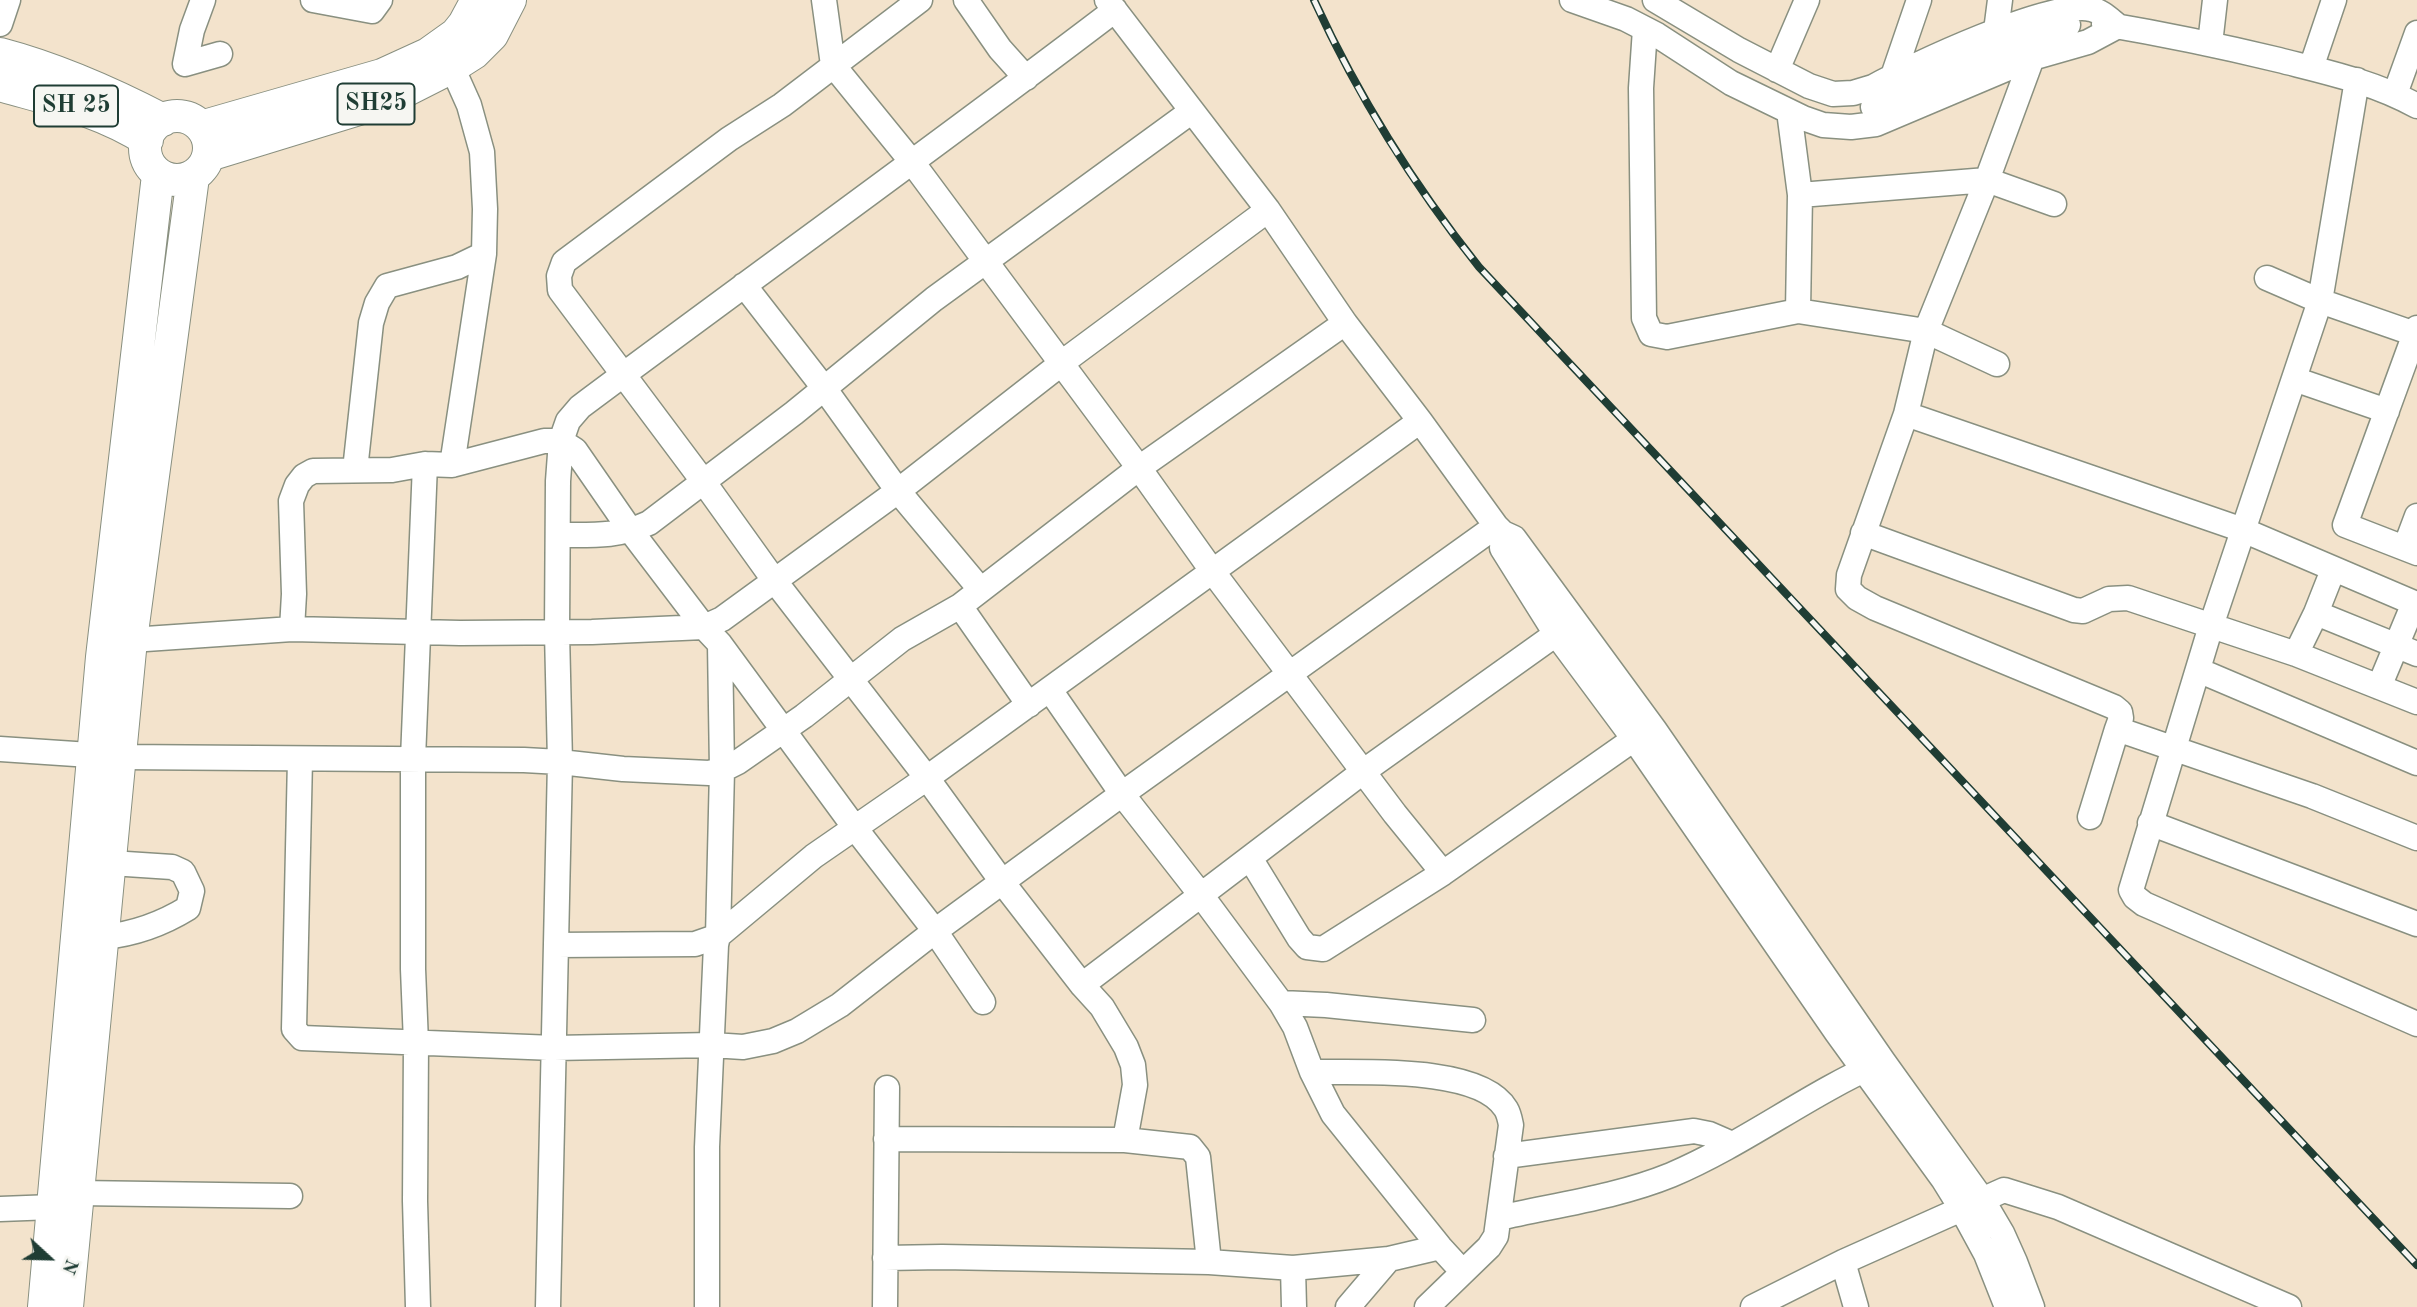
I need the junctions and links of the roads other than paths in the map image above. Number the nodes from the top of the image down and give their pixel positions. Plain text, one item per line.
1 (8, 0) edge
2 (203, 0) edge
3 (313, 0) edge
4 (380, 0) edge
5 (477, 0) edge
6 (510, 0) edge
7 (824, 0) edge
8 (920, 0) edge
9 (966, 0) edge
10 (1572, 0) edge
11 (1617, 0) edge
12 (1655, 0) edge
13 (1807, 0) edge
14 (1919, 0) edge
15 (2000, 0) edge
16 (2215, 0) edge
17 (2334, 0) edge
18 (1111, 5) edge
19 (1698, 11) edge
20 (2109, 14) edge
21 (0, 24) edge
22 (1645, 29) junction
23 (1996, 31) junction
24 (2417, 33) edge
25 (2210, 44) junction
26 (0, 54) edge
27 (220, 54) dead end
28 (2032, 58) junction
29 (833, 65) junction
30 (452, 67) junction
31 (2311, 68) junction
32 (1777, 70) junction
33 (1893, 76) junction
34 (1026, 78) junction
35 (2357, 80) junction
36 (0, 85) edge
37 (2395, 94) junction
38 (2417, 106) edge
39 (1192, 111) junction
40 (1788, 111) junction
41 (155, 130) junction
42 (201, 153) junction
43 (912, 162) junction
44 (158, 175) junction
45 (1987, 180) junction
46 (1800, 195) junction
47 (2054, 204) dead end
48 (1268, 210) junction
49 (484, 254) junction
50 (985, 261) junction
51 (2267, 278) dead end
52 (744, 285) junction
53 (2320, 301) junction
54 (1798, 311) junction
55 (1345, 323) junction
56 (1926, 331) junction
57 (2416, 331) edge
58 (1061, 364) junction
59 (1997, 364) dead end
60 (624, 374) junction
61 (2294, 379) junction
62 (824, 388) junction
63 (2387, 411) junction
64 (1906, 414) junction
65 (1420, 421) junction
66 (561, 441) junction
67 (425, 464) junction
68 (452, 465) junction
69 (1139, 468) junction
70 (355, 470) junction
71 (703, 481) junction
72 (898, 491) junction
73 (2417, 516) edge
74 (1499, 530) junction
75 (2243, 530) junction
76 (631, 531) junction
77 (1863, 533) junction
78 (559, 535) junction
79 (2411, 550) edge
80 (2333, 570) junction
81 (1213, 572) junction
82 (774, 580) junction
83 (980, 589) junction
84 (2416, 601) edge
85 (960, 606) junction
86 (2316, 612) junction
87 (2211, 625) junction
88 (292, 629) junction
89 (418, 632) junction
90 (557, 632) junction
91 (1556, 634) junction
92 (712, 635) junction
93 (131, 640) junction
94 (2407, 650) edge
95 (2296, 654) junction
96 (2198, 670) junction
97 (1291, 673) junction
98 (849, 680) junction
99 (2379, 687) junction
100 (1050, 690) junction
101 (2417, 702) edge
102 (1029, 705) junction
103 (2117, 729) junction
104 (784, 730) junction
105 (1634, 738) junction
106 (2175, 747) junction
107 (0, 749) edge
108 (107, 757) junction
109 (300, 759) junction
110 (412, 760) junction
111 (560, 762) junction
112 (2417, 763) edge
113 (722, 770) junction
114 (1364, 771) junction
115 (928, 778) junction
116 (1122, 794) junction
117 (2090, 817) dead end
118 (2150, 823) junction
119 (855, 828) junction
120 (2417, 838) edge
121 (1250, 859) junction
122 (111, 863) junction
123 (1443, 873) junction
124 (1003, 883) junction
125 (1201, 895) junction
126 (2417, 924) edge
127 (935, 931) junction
128 (718, 936) junction
129 (104, 937) junction
130 (556, 945) junction
131 (1082, 985) junction
132 (983, 1002) dead end
133 (1281, 1003) junction
134 (1473, 1020) dead end
135 (2417, 1024) edge
136 (416, 1043) junction
137 (712, 1045) junction
138 (554, 1048) junction
139 (1873, 1065) junction
140 (1312, 1072) junction
141 (887, 1088) dead end
142 (886, 1139) junction
143 (1125, 1140) junction
144 (1732, 1144) junction
145 (1506, 1156) junction
146 (290, 1196) dead end
147 (65, 1200) junction
148 (1972, 1204) junction
149 (0, 1209) edge
150 (1499, 1218) junction
151 (1440, 1247) junction
152 (885, 1258) junction
153 (1389, 1259) junction
154 (1209, 1262) junction
155 (1843, 1262) junction
156 (1293, 1268) junction
157 (1462, 1271) junction
158 (44, 1307) edge
159 (67, 1307) edge
160 (418, 1307) edge
161 (548, 1307) edge
162 (707, 1307) edge
163 (886, 1307) edge
164 (1294, 1307) edge
165 (1348, 1307) edge
166 (1427, 1307) edge
167 (1753, 1307) edge
168 (1856, 1307) edge
169 (2007, 1307) edge
170 (2032, 1307) edge
171 (2289, 1307) edge

1 - 21 street
2 - 27 street
3 - 4 street
5 - 42 main road
6 - 30 main road, SH25
7 - 29 street
8 - 29 street
9 - 34 street
10 - 22 street
11 - 20 street
12 - 19 street
13 - 32 street
14 - 33 street
15 - 23 street
16 - 25 street
17 - 31 street
18 - 34 street
18 - 39 street
19 - 32 street
20 - 23 street
20 - 25 street
20 - 28 street
22 - 40 street
22 - 54 street
23 - 33 street
24 - 37 street
25 - 31 street
26 - 41 main road
28 - 40 street
28 - 45 street
29 - 43 street
29 - 60 street
30 - 42 main road, SH25
30 - 49 street
31 - 35 street
32 - 33 street
34 - 43 street
35 - 37 street
35 - 53 street
36 - 41 main road, SH 25
37 - 38 street
39 - 48 street
39 - 50 street
40 - 46 street
41 - 42 main road
41 - 44 main road
42 - 44 main road, SH25
42 - 93 main road
43 - 50 street
43 - 52 street
44 - 108 main road
45 - 46 street
45 - 47 street
45 - 56 street
46 - 54 street
48 - 55 street
48 - 58 street
49 - 68 street
49 - 70 street
50 - 58 street
50 - 62 street
51 - 53 street
52 - 60 street
52 - 62 street
53 - 57 street
53 - 61 street
54 - 56 street
55 - 65 street
55 - 69 street
56 - 59 street
56 - 64 street
57 - 63 street
58 - 69 street
58 - 72 street
60 - 66 street
60 - 71 street
61 - 63 street
61 - 75 street
62 - 71 street
62 - 72 street
63 - 79 street
64 - 75 street
64 - 77 street
65 - 74 street
65 - 81 street
66 - 68 street
66 - 76 street
66 - 78 street
67 - 68 street
67 - 70 street
67 - 89 street
69 - 81 street
69 - 83 street
70 - 88 street
71 - 76 street
71 - 82 street
72 - 82 street
72 - 83 street
73 - 79 street
74 - 91 street
74 - 97 street
74 - 139 street
75 - 80 street
75 - 87 street
76 - 78 street
76 - 92 street
77 - 87 street
77 - 103 street
78 - 90 street
80 - 84 street
80 - 86 street
81 - 97 street
81 - 100 street
82 - 92 street
82 - 98 street
83 - 85 street
84 - 94 street
85 - 98 street
85 - 102 street
86 - 94 street
86 - 95 street
87 - 95 street
87 - 96 street
88 - 89 street
88 - 93 street
89 - 90 street
89 - 110 street
90 - 92 street
90 - 111 street
91 - 105 street
91 - 114 street
92 - 104 street
92 - 113 street
93 - 108 main road
94 - 99 street
95 - 99 street
96 - 106 street
96 - 112 street
97 - 114 street
97 - 116 street
98 - 104 street
98 - 115 street
99 - 101 street
100 - 102 street
100 - 116 street
102 - 115 street
103 - 106 street
103 - 117 street
104 - 113 street
104 - 119 street
105 - 123 street
105 - 139 street
106 - 118 street
106 - 120 street
107 - 108 street
108 - 109 street
108 - 122 main road
108 - 147 main road
109 - 110 street
109 - 136 street
110 - 111 street
110 - 136 street
111 - 113 street
111 - 130 street
113 - 128 street
114 - 121 street
114 - 123 street
115 - 119 street
115 - 124 street
116 - 124 street
116 - 125 street
118 - 126 street
118 - 135 street
119 - 127 street
119 - 128 street
121 - 123 street
121 - 125 street
122 - 129 main road
122 - 129 street
124 - 127 street
124 - 131 street
125 - 131 street
125 - 133 street
127 - 132 street
127 - 137 street
128 - 130 street
128 - 137 street
129 - 147 main road
130 - 138 street
131 - 143 street
133 - 134 street
133 - 140 street
136 - 138 street
136 - 160 street
137 - 138 street
137 - 162 street
138 - 161 street
139 - 144 street
139 - 148 street
140 - 145 street
140 - 151 street
141 - 142 street
142 - 143 street
142 - 152 street
143 - 154 street
144 - 145 street
144 - 150 street
145 - 150 street
146 - 147 street
147 - 149 street
147 - 158 main road
147 - 159 main road
148 - 155 street
148 - 169 street
148 - 170 street
148 - 171 street
150 - 157 street
151 - 153 street
151 - 157 street
152 - 154 street
152 - 163 street
153 - 156 street
153 - 165 street
154 - 156 street
155 - 167 street
155 - 168 street
156 - 164 street
157 - 166 street

